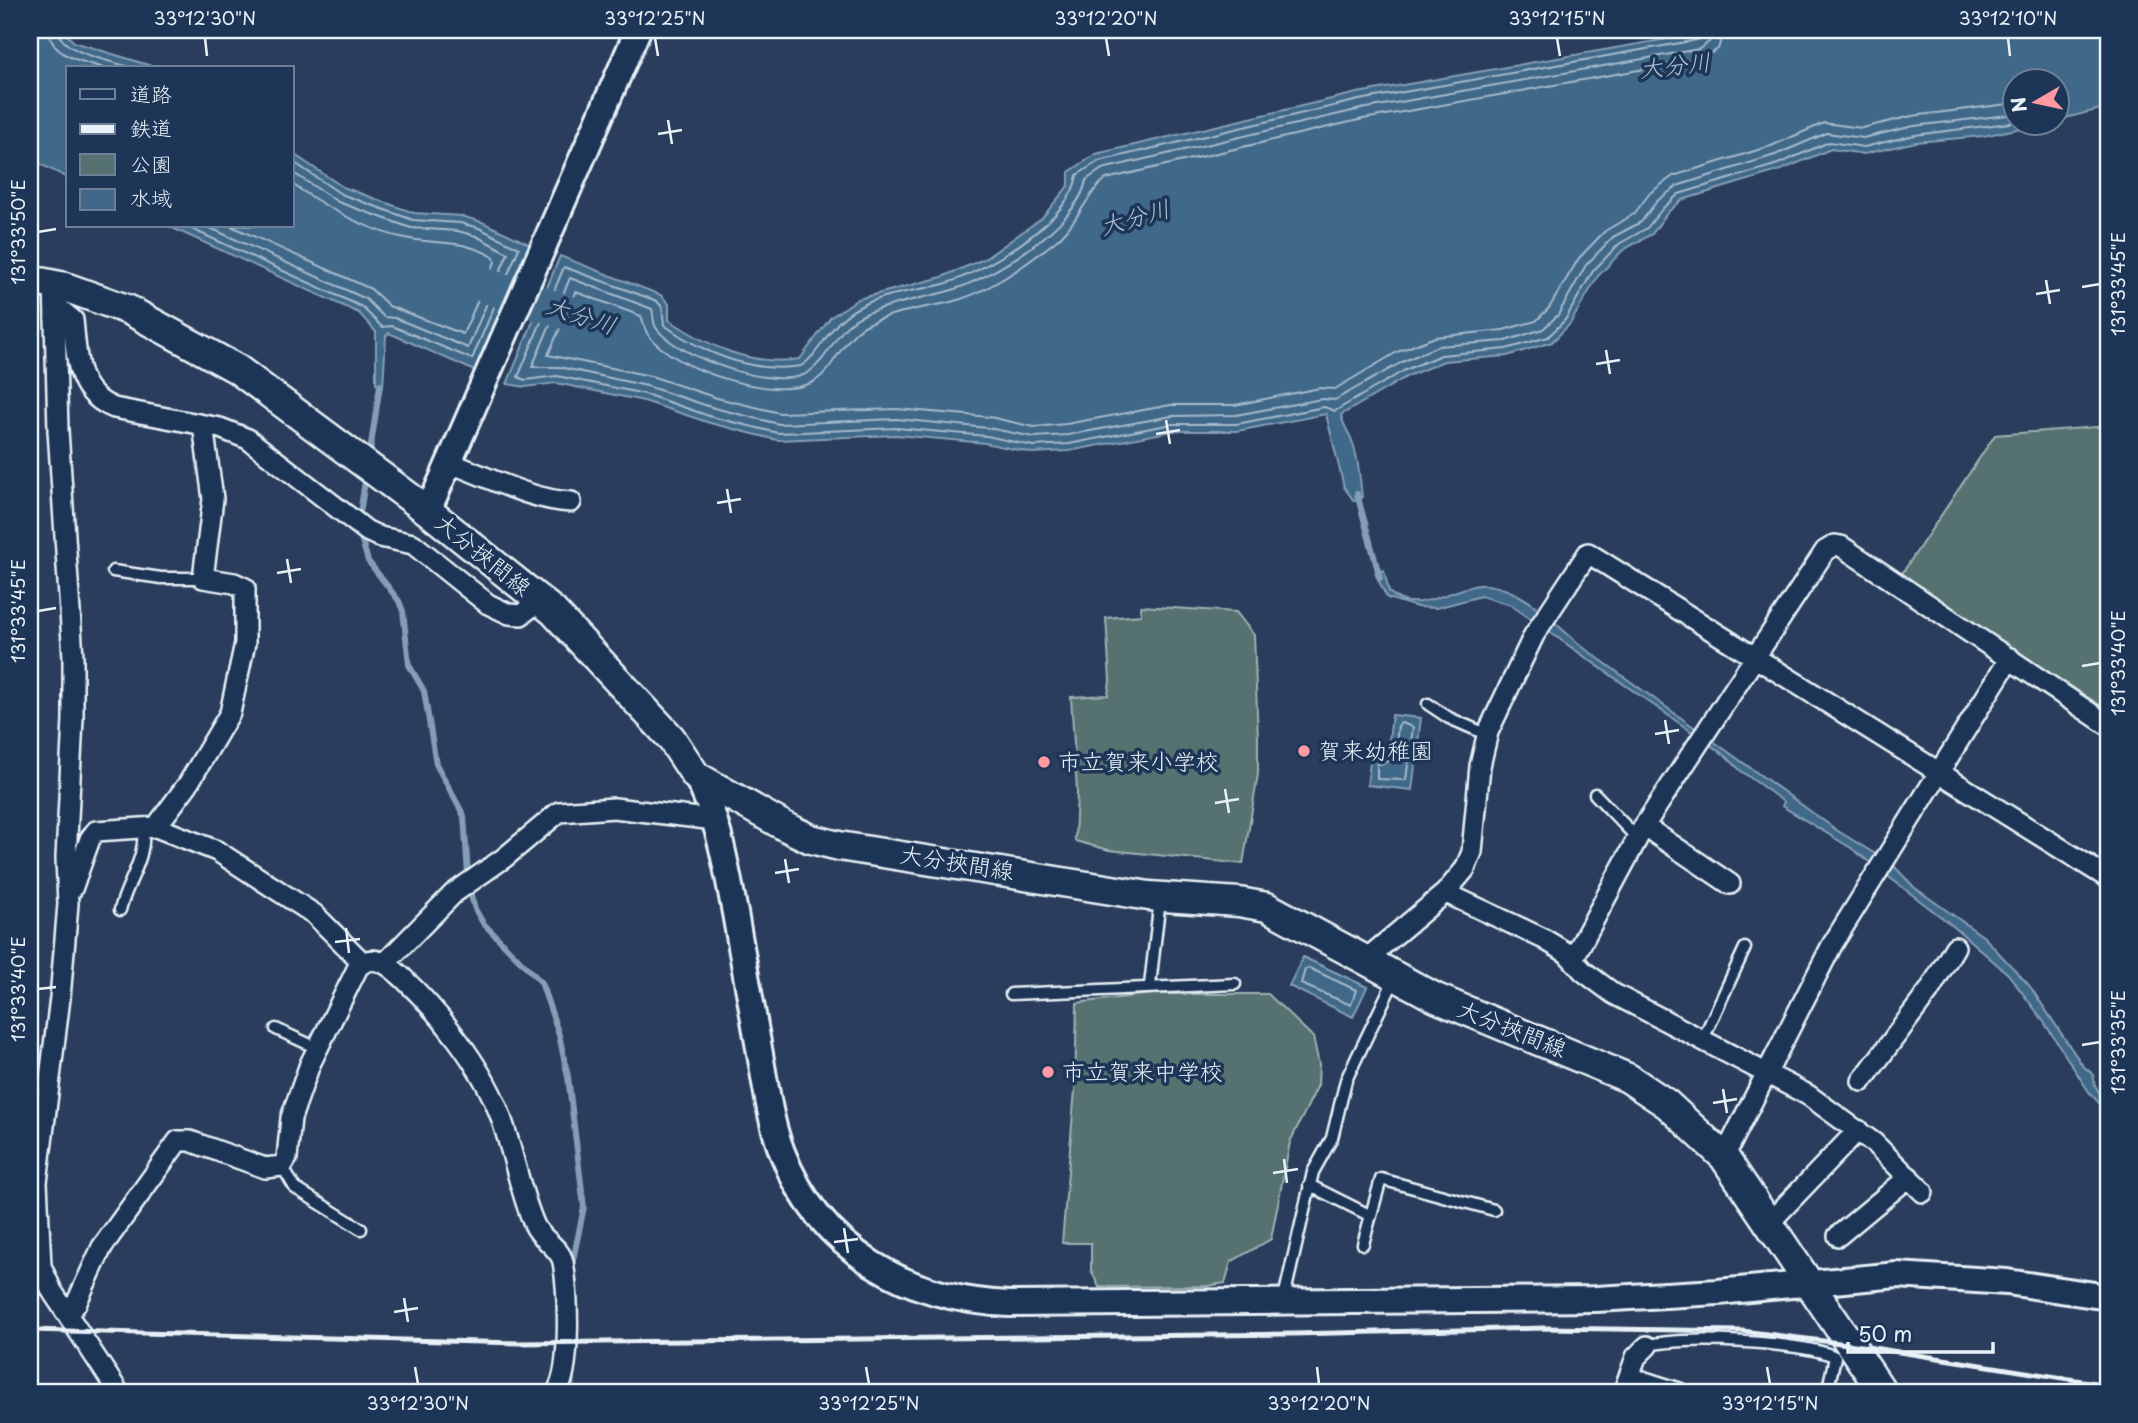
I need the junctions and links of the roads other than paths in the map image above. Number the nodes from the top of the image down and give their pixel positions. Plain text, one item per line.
1 (638, 30) edge
2 (43, 287) edge
3 (203, 425) junction
4 (453, 458) junction
5 (571, 502) dead end
6 (428, 511) junction
7 (113, 571) dead end
8 (202, 578) junction
9 (540, 600) junction
10 (1755, 658) junction
11 (2010, 658) junction
12 (1428, 704) dead end
13 (2108, 725) edge
14 (1488, 735) junction
15 (1939, 773) junction
16 (696, 776) junction
17 (1595, 794) dead end
18 (715, 820) junction
19 (149, 827) junction
20 (1641, 832) junction
21 (2108, 878) edge
22 (1730, 884) dead end
23 (1446, 893) junction
24 (1160, 897) junction
25 (68, 904) junction
26 (120, 910) dead end
27 (1955, 947) dead end
28 (1745, 948) dead end
29 (1573, 959) junction
30 (1365, 960) junction
31 (362, 963) junction
32 (385, 964) junction
33 (1395, 977) junction
34 (1235, 984) dead end
35 (1150, 985) junction
36 (1011, 994) dead end
37 (276, 1028) dead end
38 (1703, 1039) junction
39 (317, 1048) junction
40 (1766, 1072) junction
41 (1862, 1081) dead end
42 (1858, 1130) junction
43 (1724, 1157) junction
44 (282, 1166) junction
45 (1909, 1177) junction
46 (1309, 1185) junction
47 (1923, 1192) dead end
48 (1494, 1210) dead end
49 (1371, 1216) junction
50 (1770, 1222) junction
51 (361, 1229) dead end
52 (1838, 1236) dead end
53 (1363, 1244) dead end
54 (1809, 1281) junction
55 (2108, 1297) edge
56 (1283, 1302) junction
57 (68, 1314) junction
58 (1647, 1346) joint
59 (1626, 1385) edge
60 (119, 1393) edge
61 (556, 1393) edge
62 (1679, 1393) edge
63 (1827, 1393) edge
64 (1883, 1393) edge

1 - 4 street
2 - 3 street
2 - 6 main road, 大分挾間線
2 - 25 street
3 - 8 street
3 - 9 street
4 - 5 street
4 - 6 street
6 - 9 main road, 大分挾間線
7 - 8 lane
8 - 19 street
9 - 16 main road, 大分挾間線
10 - 11 street
10 - 14 street
10 - 15 street
10 - 20 street
11 - 13 street
11 - 15 street
12 - 14 lane
14 - 23 street
15 - 21 street
15 - 40 street
16 - 18 street
16 - 24 main road, 大分挾間線
17 - 20 lane
18 - 32 street
18 - 56 street
19 - 25 street
19 - 26 lane
19 - 31 street
20 - 22 street
20 - 29 street
23 - 29 street
23 - 30 street
24 - 30 main road, 大分挾間線
24 - 35 lane
25 - 57 street
27 - 41 street
28 - 38 lane
29 - 38 street
30 - 33 main road, 大分挾間線
31 - 32 street
31 - 39 street
32 - 61 street
33 - 43 main road, 大分挾間線
33 - 46 lane
34 - 35 lane
35 - 36 lane
37 - 39 lane
38 - 40 street
39 - 44 street
40 - 42 street
40 - 43 street
42 - 45 street
42 - 50 street
43 - 50 main road, 大分挾間線
44 - 51 lane
44 - 57 street
45 - 47 street
45 - 52 street
46 - 49 lane
46 - 56 lane
48 - 49 lane
49 - 53 lane
50 - 54 main road, 大分挾間線
54 - 55 street
54 - 56 street
54 - 64 main road, 大分挾間線
57 - 60 street
58 - 59 street
58 - 63 lane
59 - 62 street

